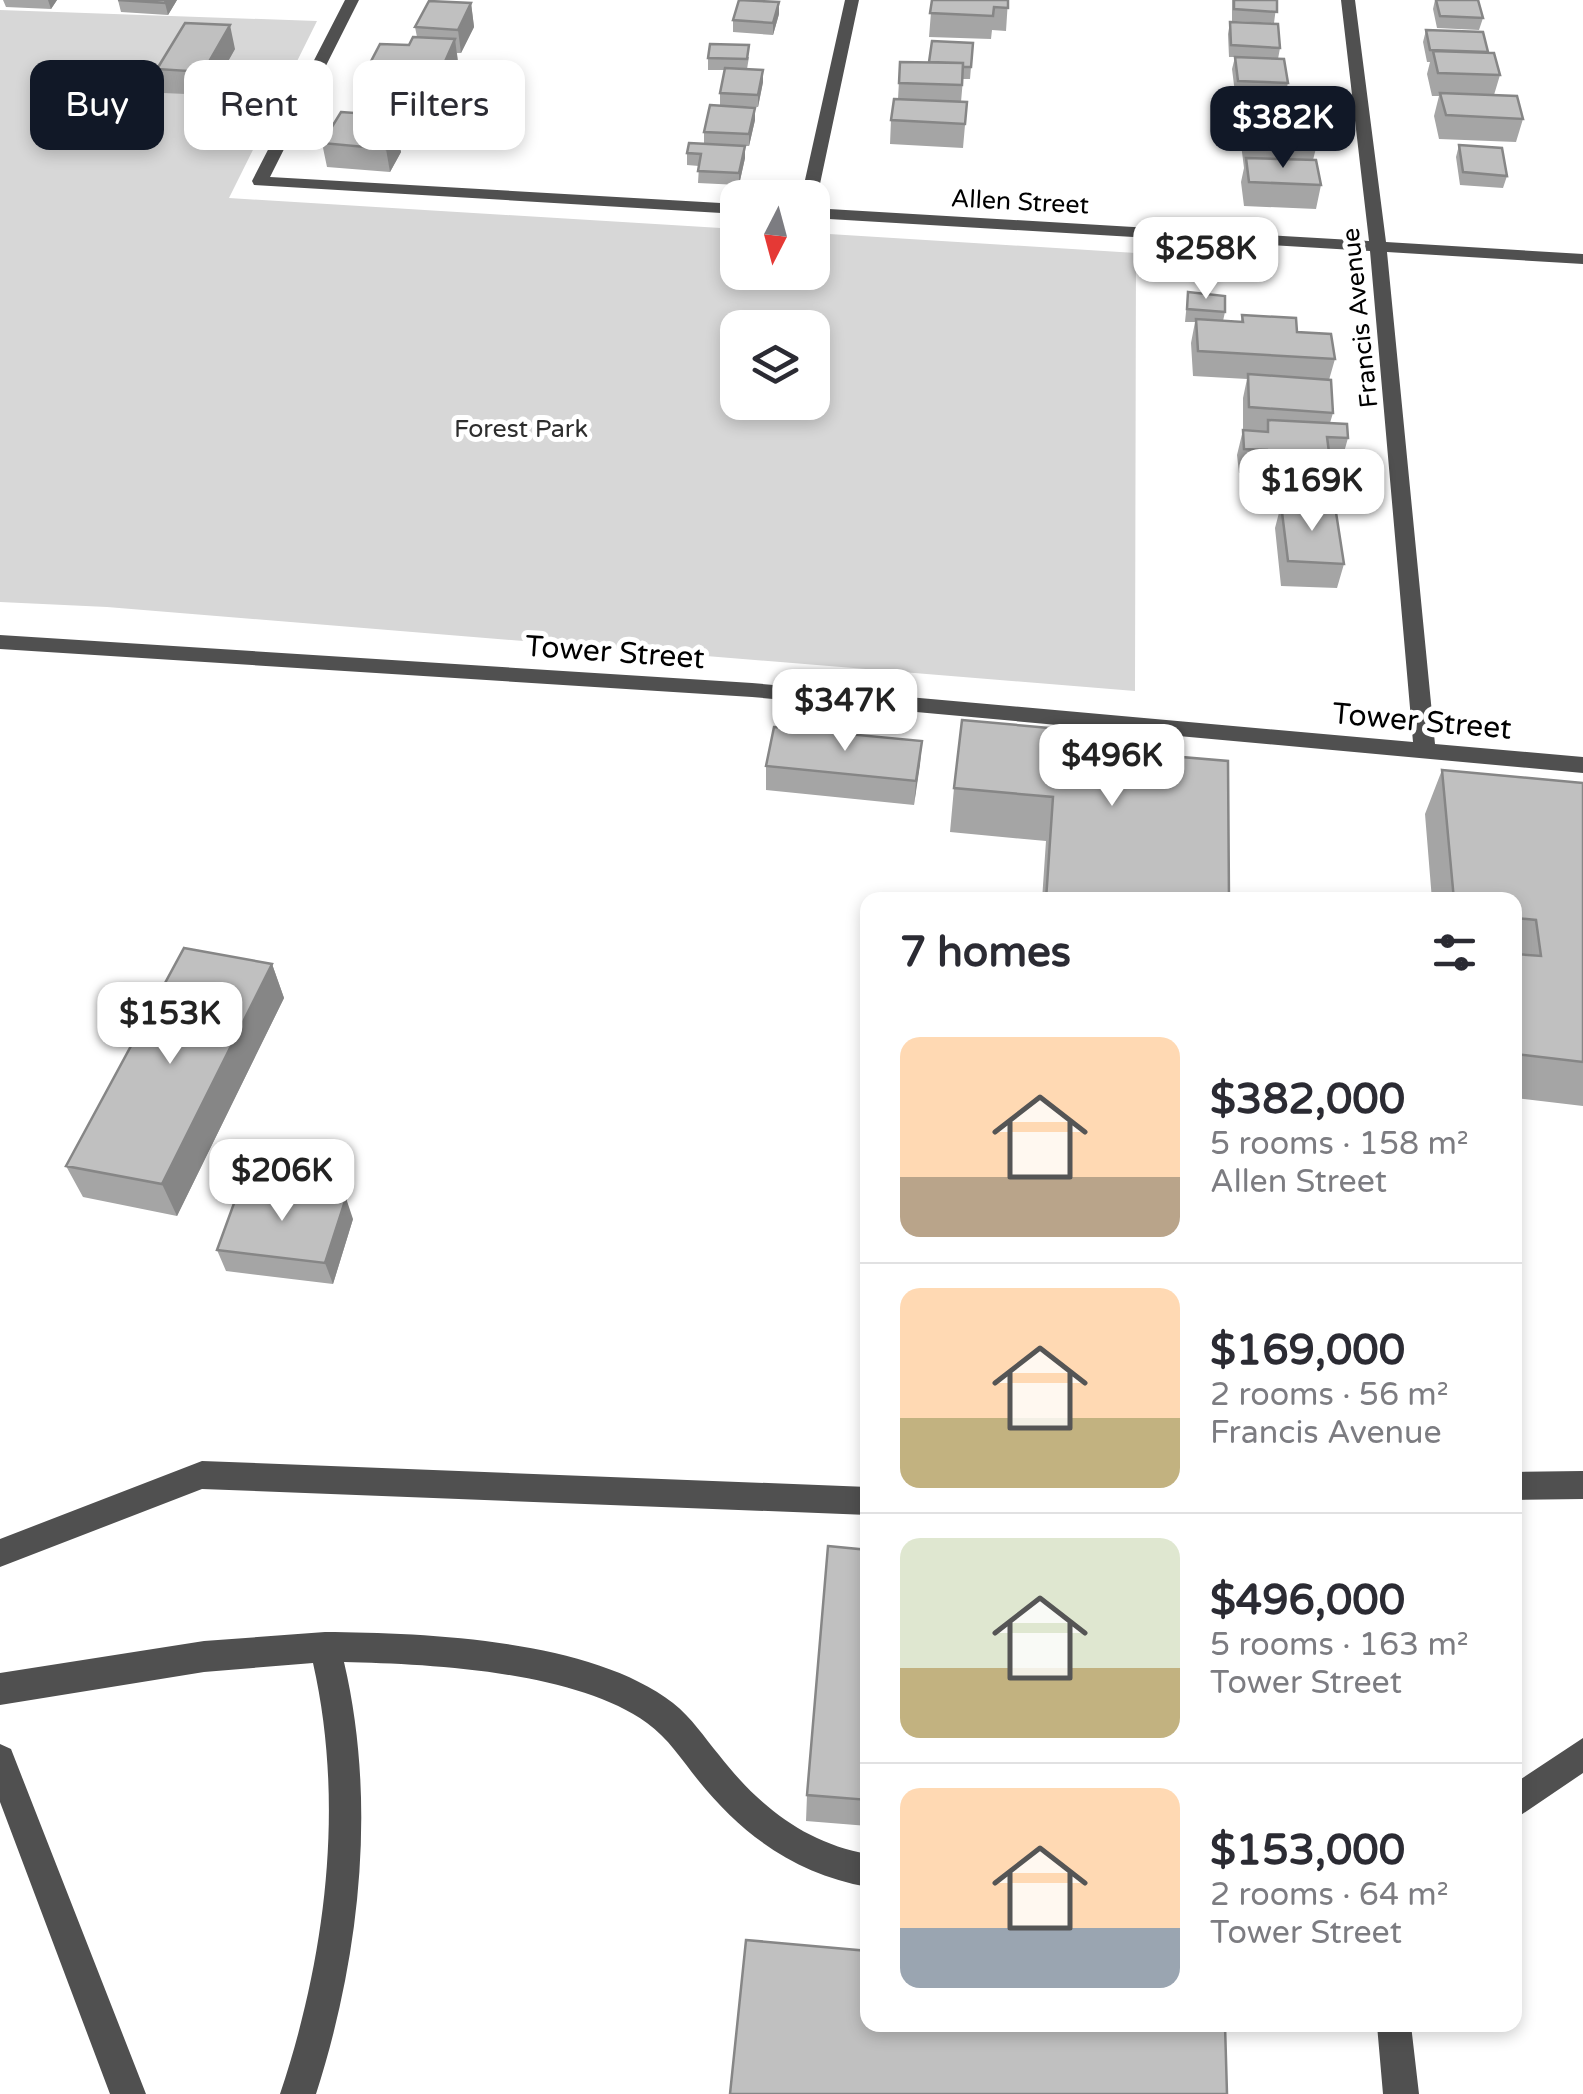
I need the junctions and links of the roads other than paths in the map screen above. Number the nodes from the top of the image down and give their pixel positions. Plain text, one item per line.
1 (352, 0) edge
2 (852, 0) edge
3 (1348, 0) edge
4 (813, 180) edge
5 (720, 208) edge
6 (830, 214) edge
7 (1378, 247) junction
8 (1583, 260) edge
9 (0, 642) edge
10 (1425, 752) junction
11 (1583, 765) edge
12 (1583, 1485) edge
13 (1522, 1486) edge
14 (860, 1501) edge
15 (0, 1553) edge
16 (325, 1647) junction
17 (0, 1689) edge
18 (1583, 1754) edge
19 (0, 1760) edge
20 (1522, 1798) edge
21 (860, 1869) edge
22 (1395, 2032) edge
23 (128, 2094) edge
24 (298, 2094) edge
25 (1401, 2094) edge

1 - 5 street
2 - 4 street
3 - 7 street, Francis Avenue
6 - 7 street, Allen Street
7 - 8 street, Allen Street
7 - 10 street, Francis Avenue
9 - 10 street, Tower Street
10 - 11 street, Tower Street
12 - 13 street
14 - 15 street
16 - 17 street
16 - 21 street
16 - 24 street
18 - 20 street
19 - 23 street
22 - 25 street

